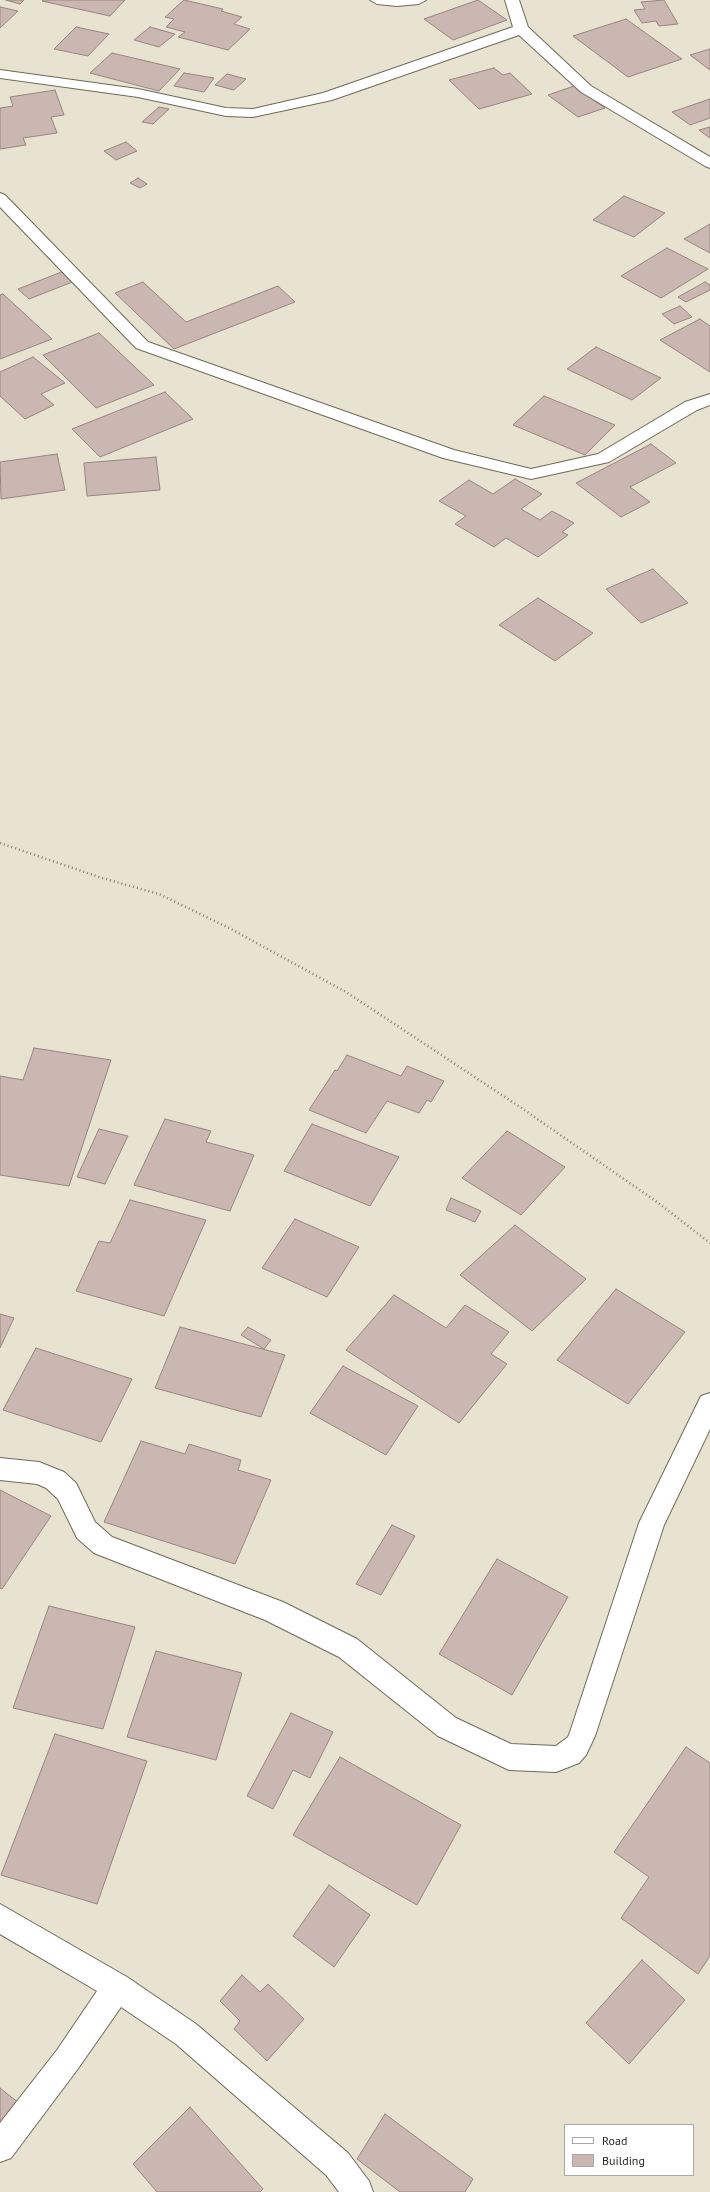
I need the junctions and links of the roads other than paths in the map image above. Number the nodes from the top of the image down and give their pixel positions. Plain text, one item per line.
1 (377, 0) edge
2 (419, 0) edge
3 (512, 0) edge
4 (521, 29) junction
5 (0, 74) edge
6 (710, 163) edge
7 (0, 198) edge
8 (710, 399) edge
9 (710, 1404) edge
10 (0, 1469) edge
11 (0, 1918) edge
12 (117, 1987) junction
13 (0, 2147) edge
14 (358, 2192) edge

1 - 2 street
3 - 4 street
4 - 5 street
4 - 6 street
7 - 8 street
9 - 10 street
11 - 12 street
12 - 13 street
12 - 14 street

